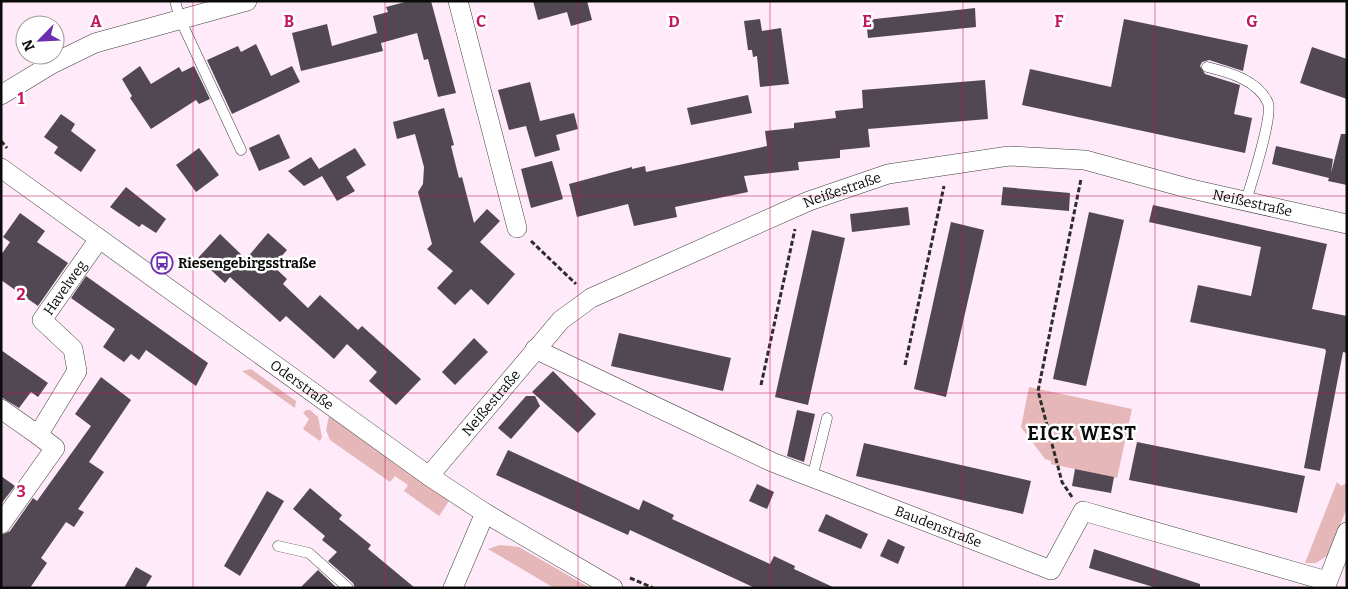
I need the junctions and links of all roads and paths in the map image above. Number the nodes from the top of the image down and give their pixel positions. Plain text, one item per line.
1 (247, 1) edge
2 (458, 1) edge
3 (177, 10) edge
4 (1206, 67) dead end
5 (1, 95) edge
6 (241, 150) dead end
7 (1085, 160) junction
8 (949, 164) junction
9 (1, 168) edge
10 (1246, 201) junction
11 (801, 204) junction
12 (1347, 224) edge
13 (517, 228) joint
14 (99, 239) junction
15 (591, 298) junction
16 (535, 349) junction
17 (905, 365) dead end
18 (761, 385) dead end
19 (1, 409) edge
20 (827, 418) dead end
21 (38, 435) junction
22 (429, 476) junction
23 (812, 478) junction
24 (1083, 511) junction
25 (485, 513) junction
26 (1, 524) edge
27 (1347, 532) edge
28 (278, 546) dead end
29 (1326, 584) edge
30 (348, 588) edge
31 (453, 588) edge
32 (613, 588) edge

1 - 3 street
2 - 13 street
3 - 5 street
3 - 6 lane
4 - 10 lane
7 - 8 street, Neißestraße
7 - 10 street, Neißestraße
7 - 24 path
8 - 11 street, Neißestraße
8 - 17 path
9 - 14 street, Oderstraße
10 - 12 street, Neißestraße
11 - 15 street, Neißestraße
11 - 18 path
13 - 15 path
14 - 21 street, Havelweg
14 - 22 street, Oderstraße
15 - 16 street, Neißestraße
16 - 22 street, Neißestraße
16 - 23 street, Baudenstraße
19 - 21 street
20 - 23 lane
21 - 26 street
22 - 25 street, Oderstraße
23 - 24 street, Baudenstraße
24 - 29 street
25 - 31 street
25 - 32 street, Oderstraße
27 - 29 street
28 - 30 lane

